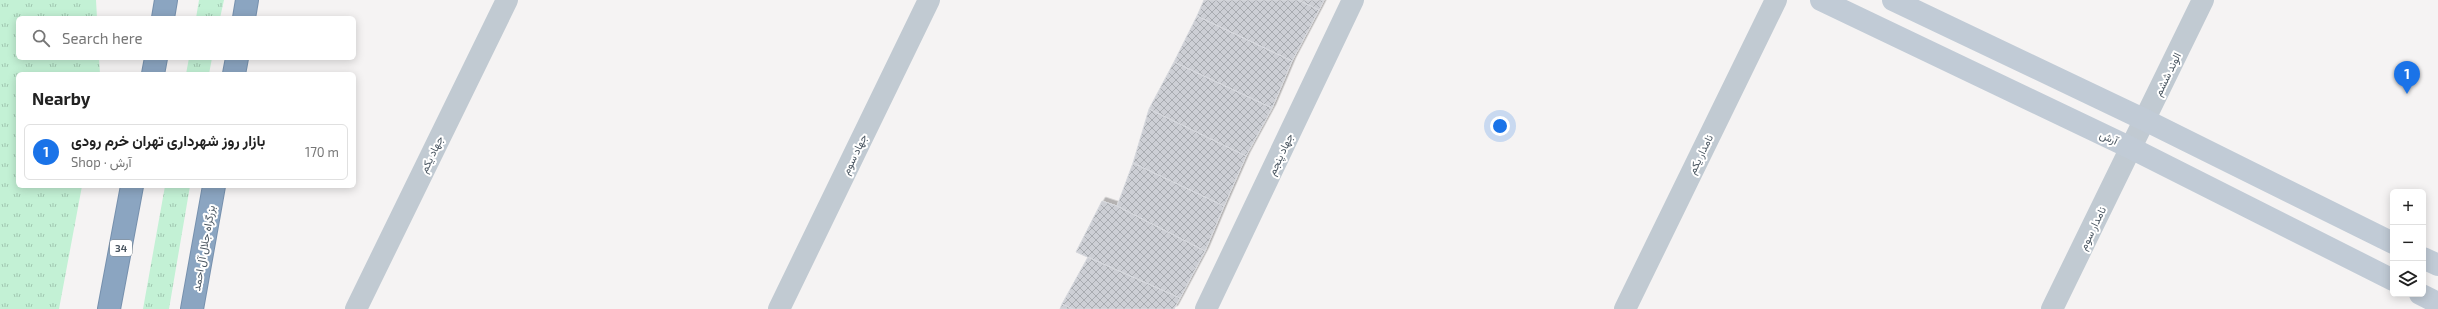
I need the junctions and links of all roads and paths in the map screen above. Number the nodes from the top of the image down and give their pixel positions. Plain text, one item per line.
1 (166, 0) edge
2 (247, 0) edge
3 (507, 0) edge
4 (929, 0) edge
5 (1353, 0) edge
6 (1776, 0) edge
7 (1821, 0) edge
8 (1893, 0) edge
9 (2203, 0) edge
10 (163, 16) edge
11 (244, 16) edge
12 (156, 60) edge
13 (237, 60) edge
14 (153, 72) edge
15 (234, 72) edge
16 (2145, 120) junction
17 (2131, 148) junction
18 (132, 188) edge
19 (214, 188) edge
20 (2390, 242) edge
21 (2426, 259) edge
22 (2438, 265) edge
23 (2390, 278) edge
24 (2426, 297) edge
25 (2438, 303) edge
26 (109, 309) edge
27 (192, 309) edge
28 (356, 309) edge
29 (779, 309) edge
30 (1206, 309) edge
31 (1625, 309) edge
32 (2052, 309) edge

1 - 10 highway
2 - 11 highway
3 - 28 street, جهاد یکم
4 - 29 street, جهاد سوم
5 - 30 street, جهاد پنجم
6 - 31 street, نامدار یکم
7 - 17 street, آرش
8 - 16 street
9 - 16 street, الوند ششم
12 - 14 highway
13 - 15 highway
16 - 17 street, الوند ششم
16 - 20 street
17 - 23 street, آرش
17 - 32 street, نامدار سوم
18 - 26 highway, 34
19 - 27 highway, بزرگراه جلال آل احمد
21 - 22 street
24 - 25 street

